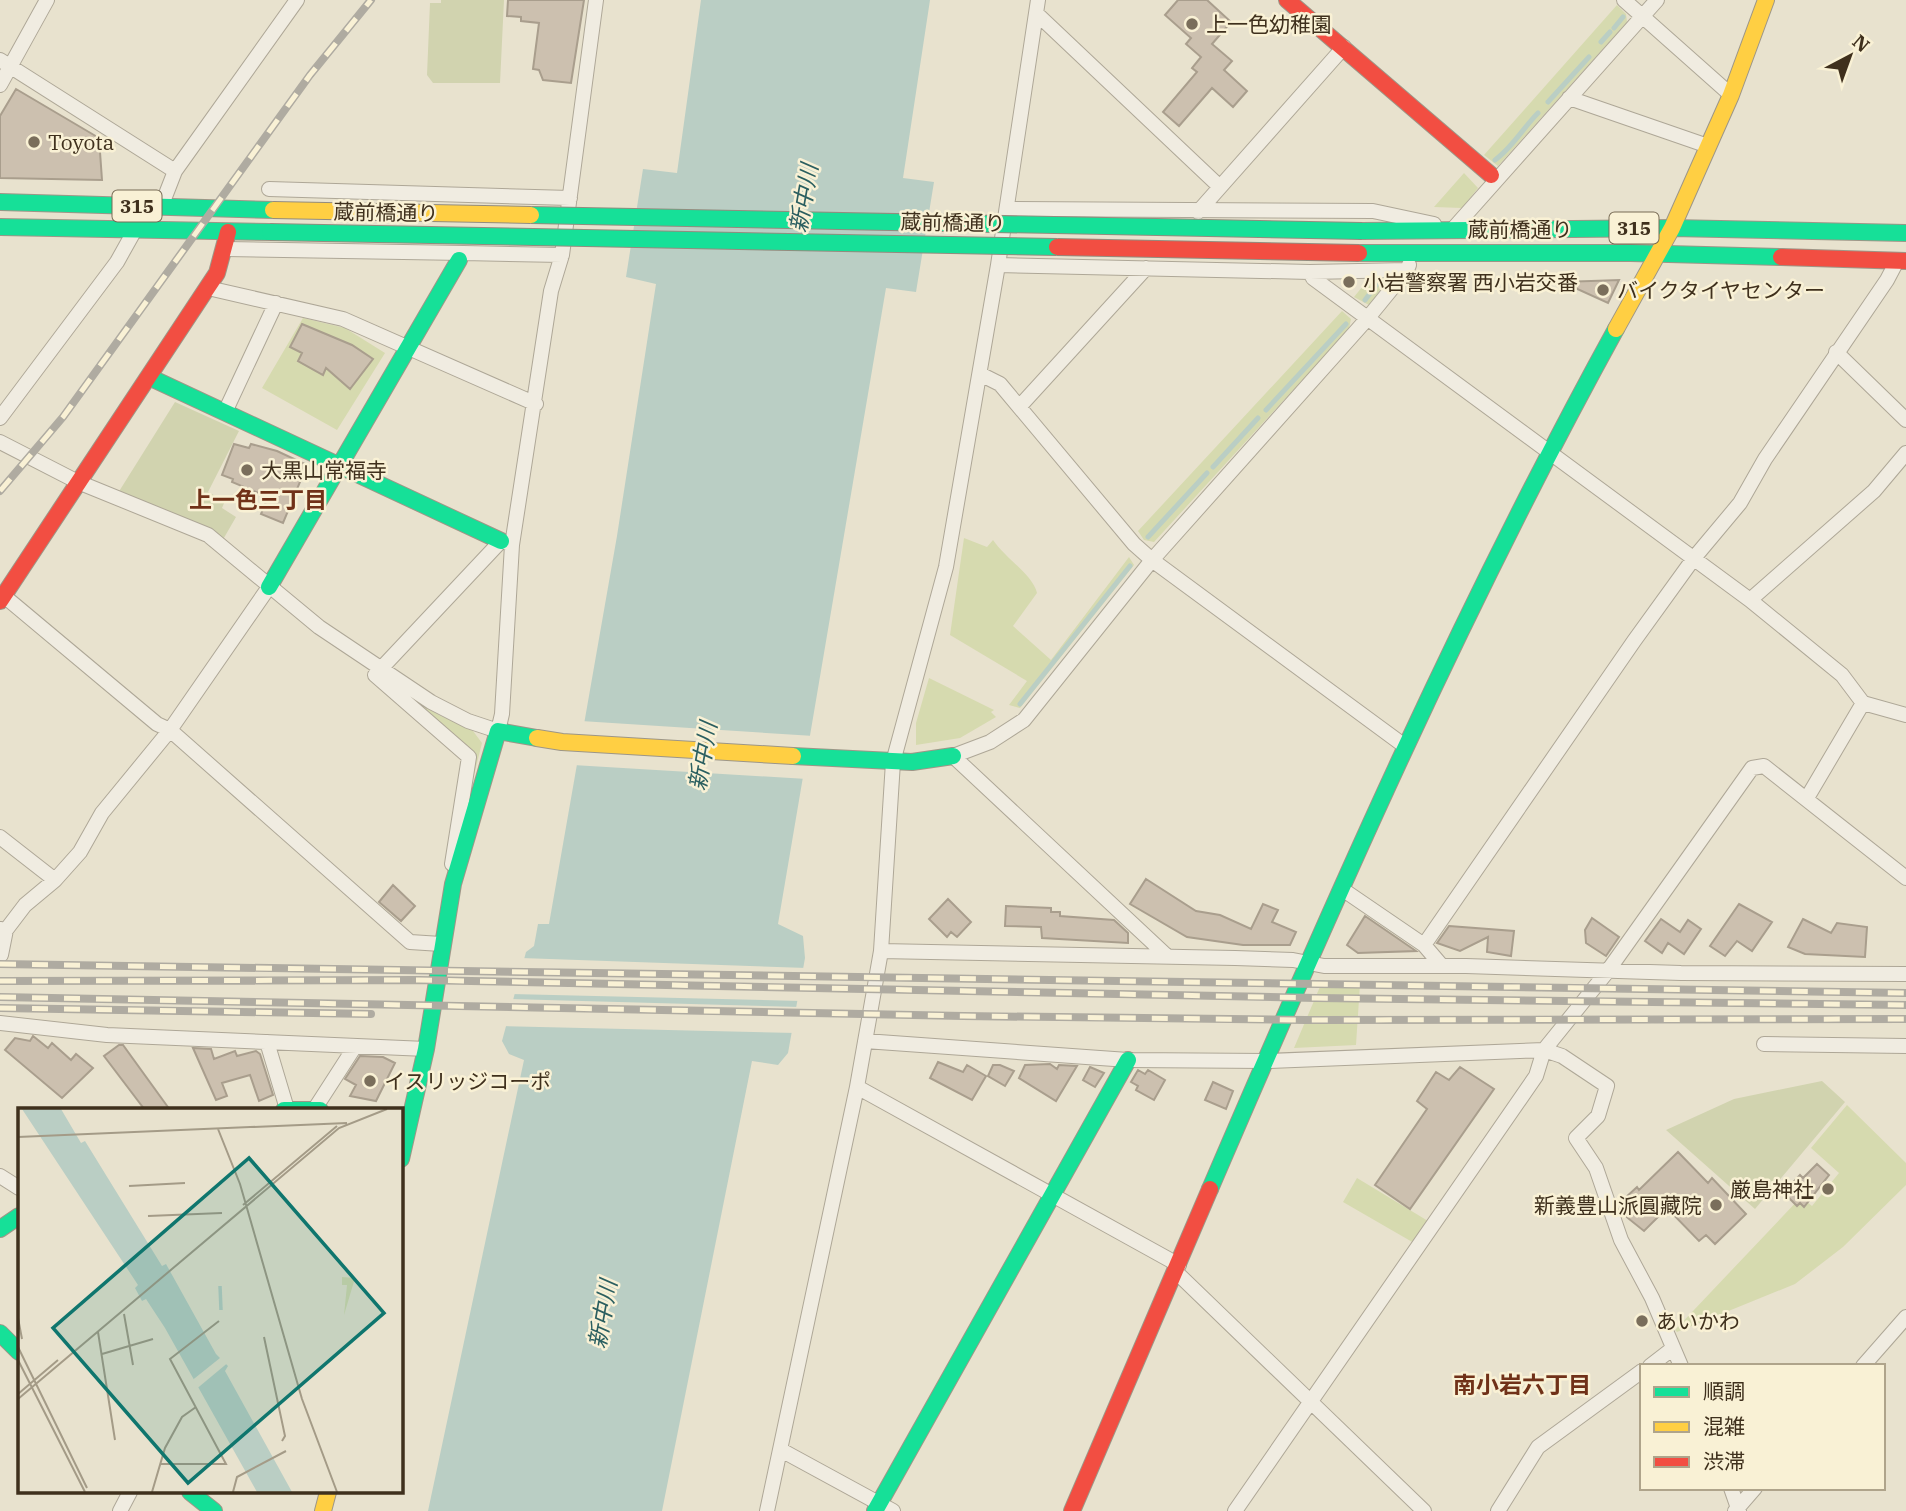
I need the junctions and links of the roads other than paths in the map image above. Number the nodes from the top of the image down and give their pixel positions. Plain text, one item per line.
1 (47, 0) edge
2 (297, 0) edge
3 (596, 0) edge
4 (1624, 0) edge
5 (1657, 0) edge
6 (1766, 0) edge
7 (1296, 2) edge
8 (1037, 6) edge
9 (1642, 17) junction
10 (1345, 47) junction
11 (5, 64) edge
12 (0, 85) edge
13 (1731, 95) junction
14 (1569, 98) junction
15 (1707, 146) junction
16 (175, 171) junction
17 (1493, 177) junction
18 (1220, 187) junction
19 (269, 189) dead end
20 (570, 198) junction
21 (0, 202) edge
22 (161, 207) junction
23 (1007, 209) junction
24 (1198, 212) junction
25 (0, 227) edge
26 (136, 228) junction
27 (1672, 228) junction
28 (1449, 229) junction
29 (228, 232) junction
30 (1906, 233) edge
31 (226, 249) junction
32 (1655, 254) junction
33 (562, 255) junction
34 (1415, 255) junction
35 (461, 256) junction
36 (1901, 261) edge
37 (998, 265) junction
38 (1146, 268) junction
39 (1407, 270) junction
40 (1310, 272) junction
41 (208, 288) junction
42 (276, 303) junction
43 (1367, 319) junction
44 (411, 348) junction
45 (1836, 352) junction
46 (980, 374) junction
47 (149, 377) junction
48 (536, 404) junction
49 (1020, 406) junction
50 (225, 412) junction
51 (0, 418) edge
52 (1906, 420) edge
53 (0, 442) edge
54 (1548, 453) junction
55 (1906, 453) edge
56 (340, 466) junction
57 (78, 482) junction
58 (507, 543) junction
59 (1693, 558) junction
60 (1152, 560) junction
61 (269, 587) junction
62 (2, 598) edge
63 (1750, 600) junction
64 (381, 667) junction
65 (1863, 703) junction
66 (1906, 715) edge
67 (170, 730) junction
68 (498, 732) junction
69 (1406, 747) junction
70 (953, 756) junction
71 (893, 762) junction
72 (1807, 798) junction
73 (0, 837) edge
74 (1906, 878) edge
75 (55, 880) junction
76 (453, 884) junction
77 (1342, 889) junction
78 (3, 929) edge
79 (441, 944) junction
80 (1424, 945) junction
81 (881, 951) junction
82 (1, 955) edge
83 (1167, 956) junction
84 (1308, 962) junction
85 (1442, 966) junction
86 (1607, 972) junction
87 (1906, 974) edge
88 (0, 1023) edge
89 (865, 1041) junction
90 (267, 1042) junction
91 (1764, 1044) dead end
92 (1906, 1046) edge
93 (354, 1048) junction
94 (426, 1049) junction
95 (1544, 1050) junction
96 (1128, 1060) junction
97 (1267, 1061) junction
98 (857, 1087) junction
99 (285, 1108) edge
100 (317, 1108) edge
101 (404, 1123) edge
102 (402, 1147) edge
103 (0, 1177) edge
104 (18, 1187) edge
105 (1052, 1197) junction
106 (18, 1217) edge
107 (0, 1229) edge
108 (1177, 1269) junction
109 (1906, 1317) edge
110 (0, 1333) edge
111 (1672, 1349) junction
112 (18, 1351) edge
113 (1653, 1364) edge
114 (1680, 1364) edge
115 (1865, 1364) edge
116 (1640, 1372) edge
117 (1310, 1399) junction
118 (780, 1450) junction
119 (1732, 1490) edge
120 (1753, 1490) edge
121 (129, 1494) edge
122 (193, 1494) edge
123 (327, 1494) edge
124 (882, 1508) edge
125 (1737, 1510) edge
126 (120, 1511) edge
127 (214, 1511) edge
128 (323, 1511) edge
129 (766, 1511) edge
130 (1072, 1511) edge
131 (1235, 1511) edge
132 (1424, 1511) edge
133 (1498, 1511) edge

1 - 11 street
2 - 16 street
3 - 20 street
4 - 9 street
5 - 9 street
6 - 13 street
7 - 10 street
8 - 18 street
8 - 23 street
9 - 13 street
9 - 14 street
10 - 17 street
10 - 18 street
11 - 12 street
11 - 16 street
13 - 15 street
14 - 15 street
14 - 17 street
15 - 27 street
16 - 22 street
17 - 28 street
18 - 24 street
19 - 20 street
20 - 33 street
21 - 22 street, 蔵前橋通り / 315
22 - 28 street, 蔵前橋通り / 315, bridge
23 - 24 street
23 - 37 street
24 - 28 street
25 - 26 street, 315
26 - 29 street, 315
26 - 51 street
27 - 28 street, 蔵前橋通り / 315
27 - 30 street, 蔵前橋通り / 315
27 - 32 street
29 - 31 street
29 - 34 street, 蔵前橋通り / 315, bridge
31 - 35 street
31 - 41 street
32 - 34 street, 蔵前橋通り / 315
32 - 36 street, 蔵前橋通り / 315
32 - 54 street
33 - 35 street
33 - 48 street
34 - 39 street
35 - 44 street
36 - 45 street
37 - 38 street
37 - 46 street
38 - 40 street
38 - 49 street
39 - 40 street
39 - 43 street
40 - 43 street
41 - 42 street
41 - 47 street
42 - 44 street
42 - 50 street
43 - 54 street
43 - 60 street
44 - 48 street
44 - 56 street
45 - 52 street
45 - 59 street
46 - 49 street
46 - 71 street
47 - 50 street
47 - 57 street
48 - 58 street
49 - 60 street
50 - 56 street
53 - 57 street
54 - 59 street
54 - 69 street
55 - 63 street
56 - 58 street
56 - 61 street
57 - 61 street
57 - 62 street
58 - 64 street
58 - 68 street
59 - 63 street
59 - 80 street
60 - 69 street
60 - 70 street
61 - 64 street
61 - 67 street
62 - 67 street
63 - 65 street
64 - 68 street
64 - 76 street
65 - 66 street
65 - 72 street
67 - 75 street
67 - 79 street
68 - 71 street
68 - 76 street
69 - 77 street
70 - 71 street
70 - 83 street
71 - 81 street
72 - 74 street
72 - 86 street
73 - 75 street
75 - 78 street
76 - 79 street
77 - 80 street
77 - 84 street
78 - 82 street
79 - 94 street
80 - 85 street
81 - 83 street
81 - 89 street
83 - 84 street
84 - 85 street
84 - 97 street
85 - 86 street
86 - 87 street
86 - 95 street
88 - 90 street
89 - 96 street
89 - 98 street
90 - 93 street
90 - 99 street
91 - 92 street
93 - 94 street
93 - 100 street
94 - 101 street
95 - 97 street
95 - 111 street
95 - 117 street
96 - 97 street
96 - 105 street
97 - 108 street
98 - 105 street
98 - 118 street
101 - 102 street
103 - 104 street
105 - 108 street
105 - 124 street
106 - 107 street
108 - 117 street
108 - 130 street
109 - 115 street
110 - 112 street
111 - 113 street
111 - 114 street
116 - 133 street
117 - 131 street
117 - 132 street
118 - 124 street
118 - 129 street
119 - 125 street
120 - 125 street
121 - 126 street
122 - 127 street
123 - 128 street

